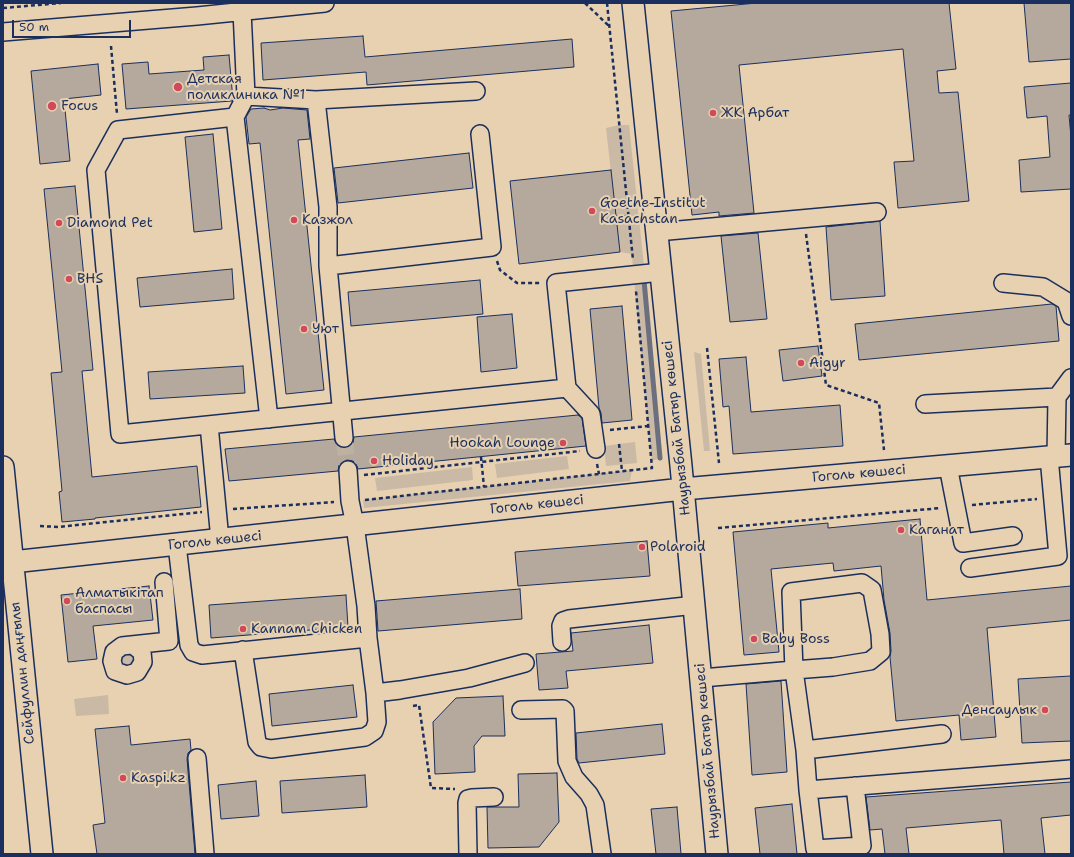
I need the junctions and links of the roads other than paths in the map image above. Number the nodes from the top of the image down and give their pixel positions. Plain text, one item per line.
1 (325, 3) edge
2 (633, 3) edge
3 (197, 9) edge
4 (242, 11) junction
5 (3, 32) edge
6 (476, 91) dead end
7 (246, 96) junction
8 (316, 100) junction
9 (235, 116) junction
10 (480, 134) dead end
11 (877, 212) dead end
12 (657, 232) junction
13 (328, 266) junction
14 (661, 272) junction
15 (1004, 283) dead end
16 (1071, 316) edge
17 (1071, 378) edge
18 (567, 388) junction
19 (1057, 397) junction
20 (925, 404) dead end
21 (342, 412) junction
22 (269, 419) junction
23 (208, 425) junction
24 (344, 438) tunnel mouth
25 (596, 449) road end
26 (1059, 456) edge
27 (948, 466) junction
28 (3, 467) edge
29 (354, 473) tunnel mouth
30 (683, 489) junction
31 (355, 525) junction
32 (1013, 536) dead end
33 (220, 540) junction
34 (177, 545) junction
35 (8, 563) edge
36 (970, 568) dead end
37 (164, 582) dead end
38 (695, 605) junction
39 (368, 638) junction
40 (562, 642) dead end
41 (133, 645) dead end
42 (244, 650) junction
43 (524, 663) dead end
44 (794, 670) junction
45 (702, 678) junction
46 (375, 693) junction
47 (521, 710) dead end
48 (942, 734) dead end
49 (805, 750) junction
50 (197, 758) dead end
51 (1071, 769) edge
52 (855, 786) junction
53 (808, 790) junction
54 (494, 797) dead end
55 (42, 854) edge
56 (205, 854) edge
57 (468, 854) edge
58 (602, 854) edge
59 (717, 854) edge

1 - 4 street
2 - 12 main road, Наурызбай Батыр көшесі
3 - 4 street
3 - 5 street
4 - 7 street
6 - 8 street
7 - 8 street
7 - 9 street
8 - 13 street
9 - 22 street
9 - 23 street
10 - 13 street
11 - 12 street
12 - 14 main road, Наурызбай Батыр көшесі
13 - 21 street
14 - 18 street
14 - 30 main road, Наурызбай Батыр көшесі
15 - 16 street
17 - 19 street
18 - 21 street
18 - 25 street
19 - 20 street
19 - 26 street
21 - 22 street
21 - 24 street
22 - 23 street
23 - 33 street
26 - 27 main road, Гоголь көшесі
26 - 36 street
27 - 30 main road, Гоголь көшесі
27 - 32 street
28 - 35 main road, Сейфуллин даңғылы
29 - 31 street
30 - 31 main road, Гоголь көшесі
30 - 38 main road, Наурызбай Батыр көшесі
31 - 33 main road, Гоголь көшесі
31 - 39 street
33 - 34 main road, Гоголь көшесі
34 - 35 main road, Гоголь көшесі
34 - 42 street
35 - 55 main road, Сейфуллин даңғылы
37 - 41 street
38 - 40 street
38 - 45 main road, Наурызбай Батыр көшесі
39 - 42 street
39 - 46 street
42 - 46 street
43 - 46 street
44 - 44 street
44 - 45 street
44 - 49 street
45 - 59 main road, Наурызбай Батыр көшесі
47 - 58 street
48 - 49 street
49 - 53 street
50 - 56 street
51 - 52 street
52 - 53 street
52 - 53 street
54 - 57 street

